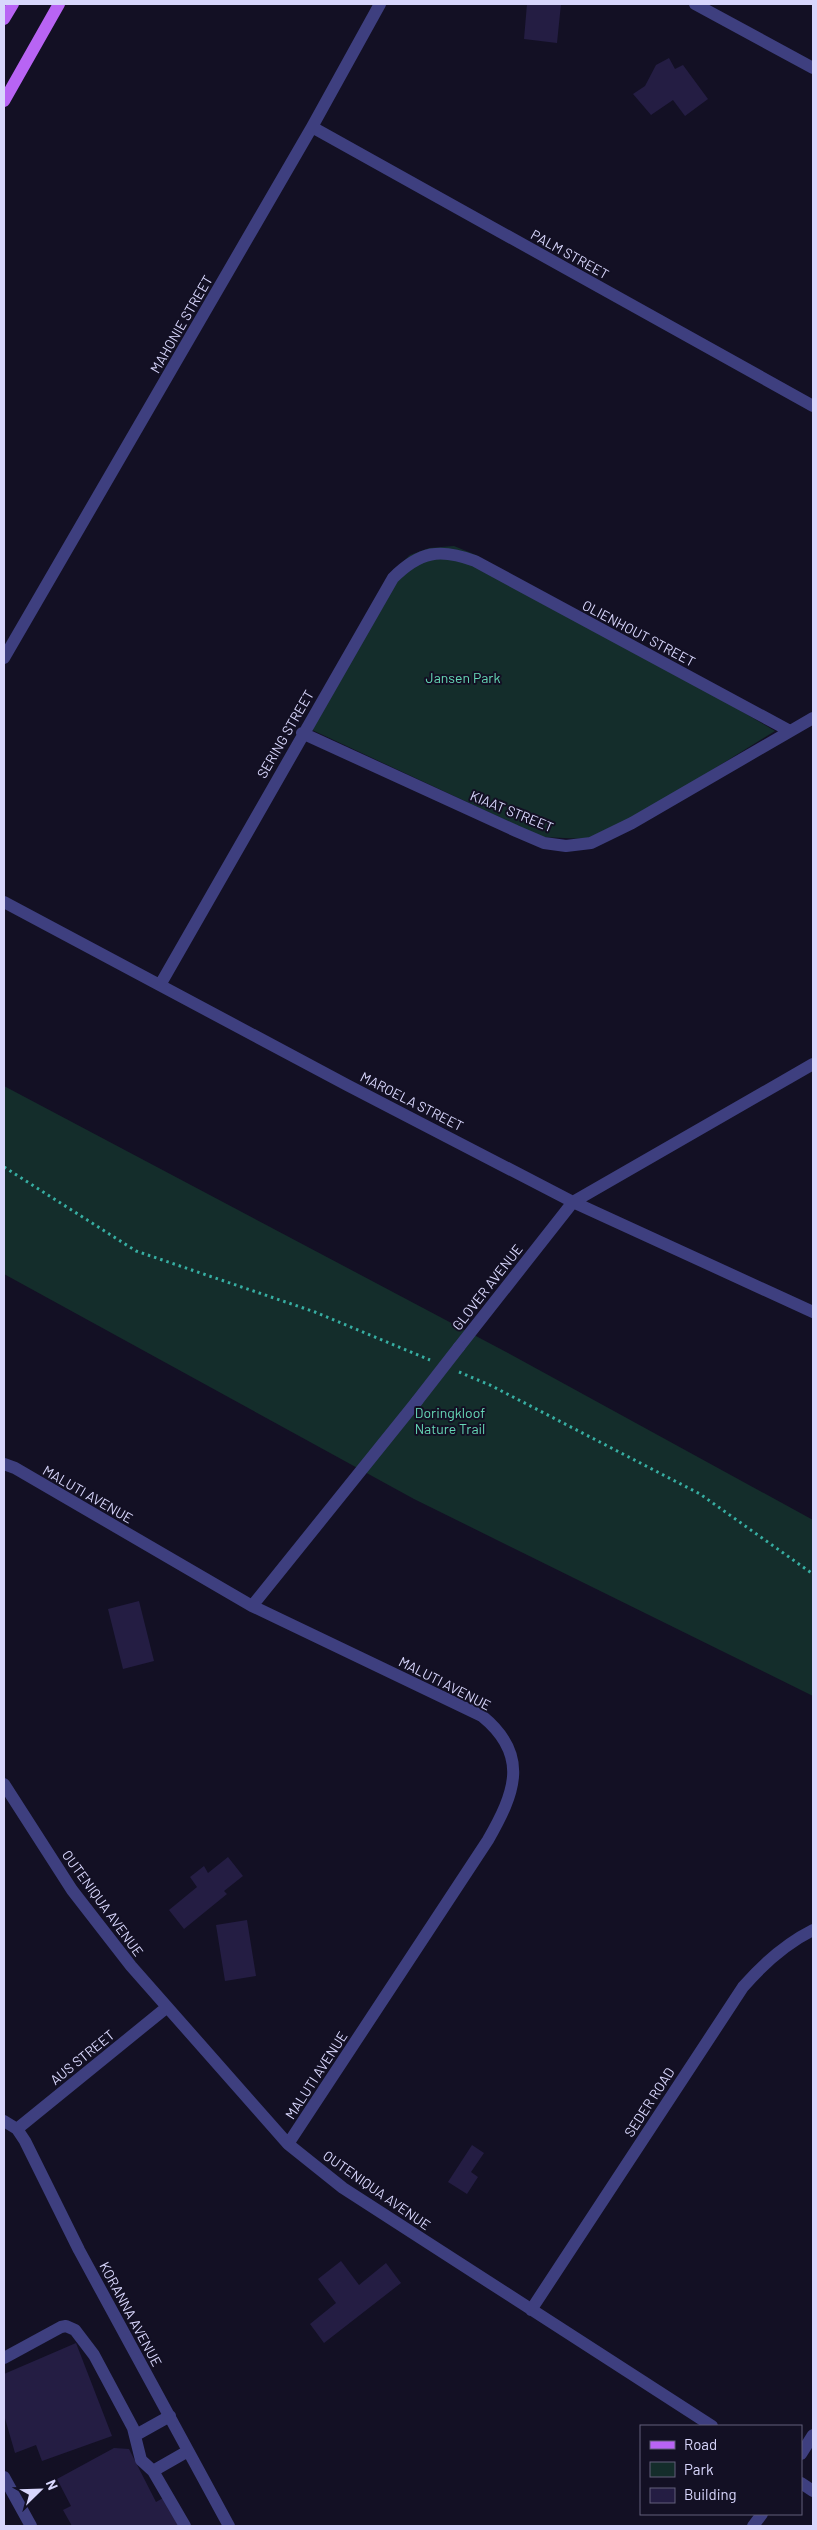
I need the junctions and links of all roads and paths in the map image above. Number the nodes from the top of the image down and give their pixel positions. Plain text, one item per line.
1 (12, 4) edge
2 (60, 4) edge
3 (380, 4) edge
4 (696, 4) edge
5 (4, 19) edge
6 (813, 68) edge
7 (4, 101) edge
8 (312, 127) junction
9 (813, 406) edge
10 (475, 561) joint
11 (4, 658) edge
12 (813, 718) edge
13 (790, 731) junction
14 (302, 733) junction
15 (4, 902) edge
16 (160, 984) junction
17 (813, 1064) edge
18 (4, 1167) edge
19 (573, 1202) junction
20 (813, 1312) edge
21 (434, 1362) dead end
22 (453, 1369) dead end
23 (4, 1464) edge
24 (813, 1574) edge
25 (252, 1606) junction
26 (4, 1784) edge
27 (813, 1930) edge
28 (166, 2008) junction
29 (4, 2121) edge
30 (17, 2129) junction
31 (288, 2144) junction
32 (531, 2310) junction
33 (4, 2358) edge
34 (170, 2416) junction
35 (710, 2425) edge
36 (136, 2435) junction
37 (813, 2435) edge
38 (188, 2451) junction
39 (802, 2452) edge
40 (153, 2472) junction
41 (4, 2477) edge
42 (802, 2484) edge
43 (813, 2491) edge
44 (761, 2515) edge
45 (31, 2526) edge
46 (185, 2526) edge
47 (229, 2526) edge
48 (753, 2526) edge

1 - 5 main road
2 - 7 main road
3 - 8 street, MAHONIE STREET
4 - 6 street
8 - 9 street, PALM STREET
8 - 11 street, MAHONIE STREET
10 - 13 street, OLIENHOUT STREET
10 - 14 street, SERING STREET
12 - 13 street, KIAAT STREET
13 - 14 street, KIAAT STREET
14 - 16 street, SERING STREET
15 - 16 street, MAROELA STREET
16 - 19 street, MAROELA STREET
17 - 19 street, GLOVER AVENUE
18 - 21 path
19 - 20 street, MAROELA STREET
19 - 25 street, GLOVER AVENUE, bridge
22 - 24 path
23 - 25 street, MALUTI AVENUE
25 - 31 street, MALUTI AVENUE
26 - 28 street, OUTENIQUA AVENUE
27 - 32 street, SEDER ROAD
28 - 30 street, AUS STREET
28 - 31 street, OUTENIQUA AVENUE
29 - 30 street
30 - 34 street, KORANNA AVENUE
31 - 32 street, OUTENIQUA AVENUE
32 - 35 street, OUTENIQUA AVENUE
33 - 36 street
34 - 36 street
34 - 38 street, KORANNA AVENUE
36 - 40 street
37 - 39 street
38 - 40 street
38 - 47 street, KORANNA AVENUE
40 - 46 street
41 - 45 street
42 - 43 street
44 - 48 street

